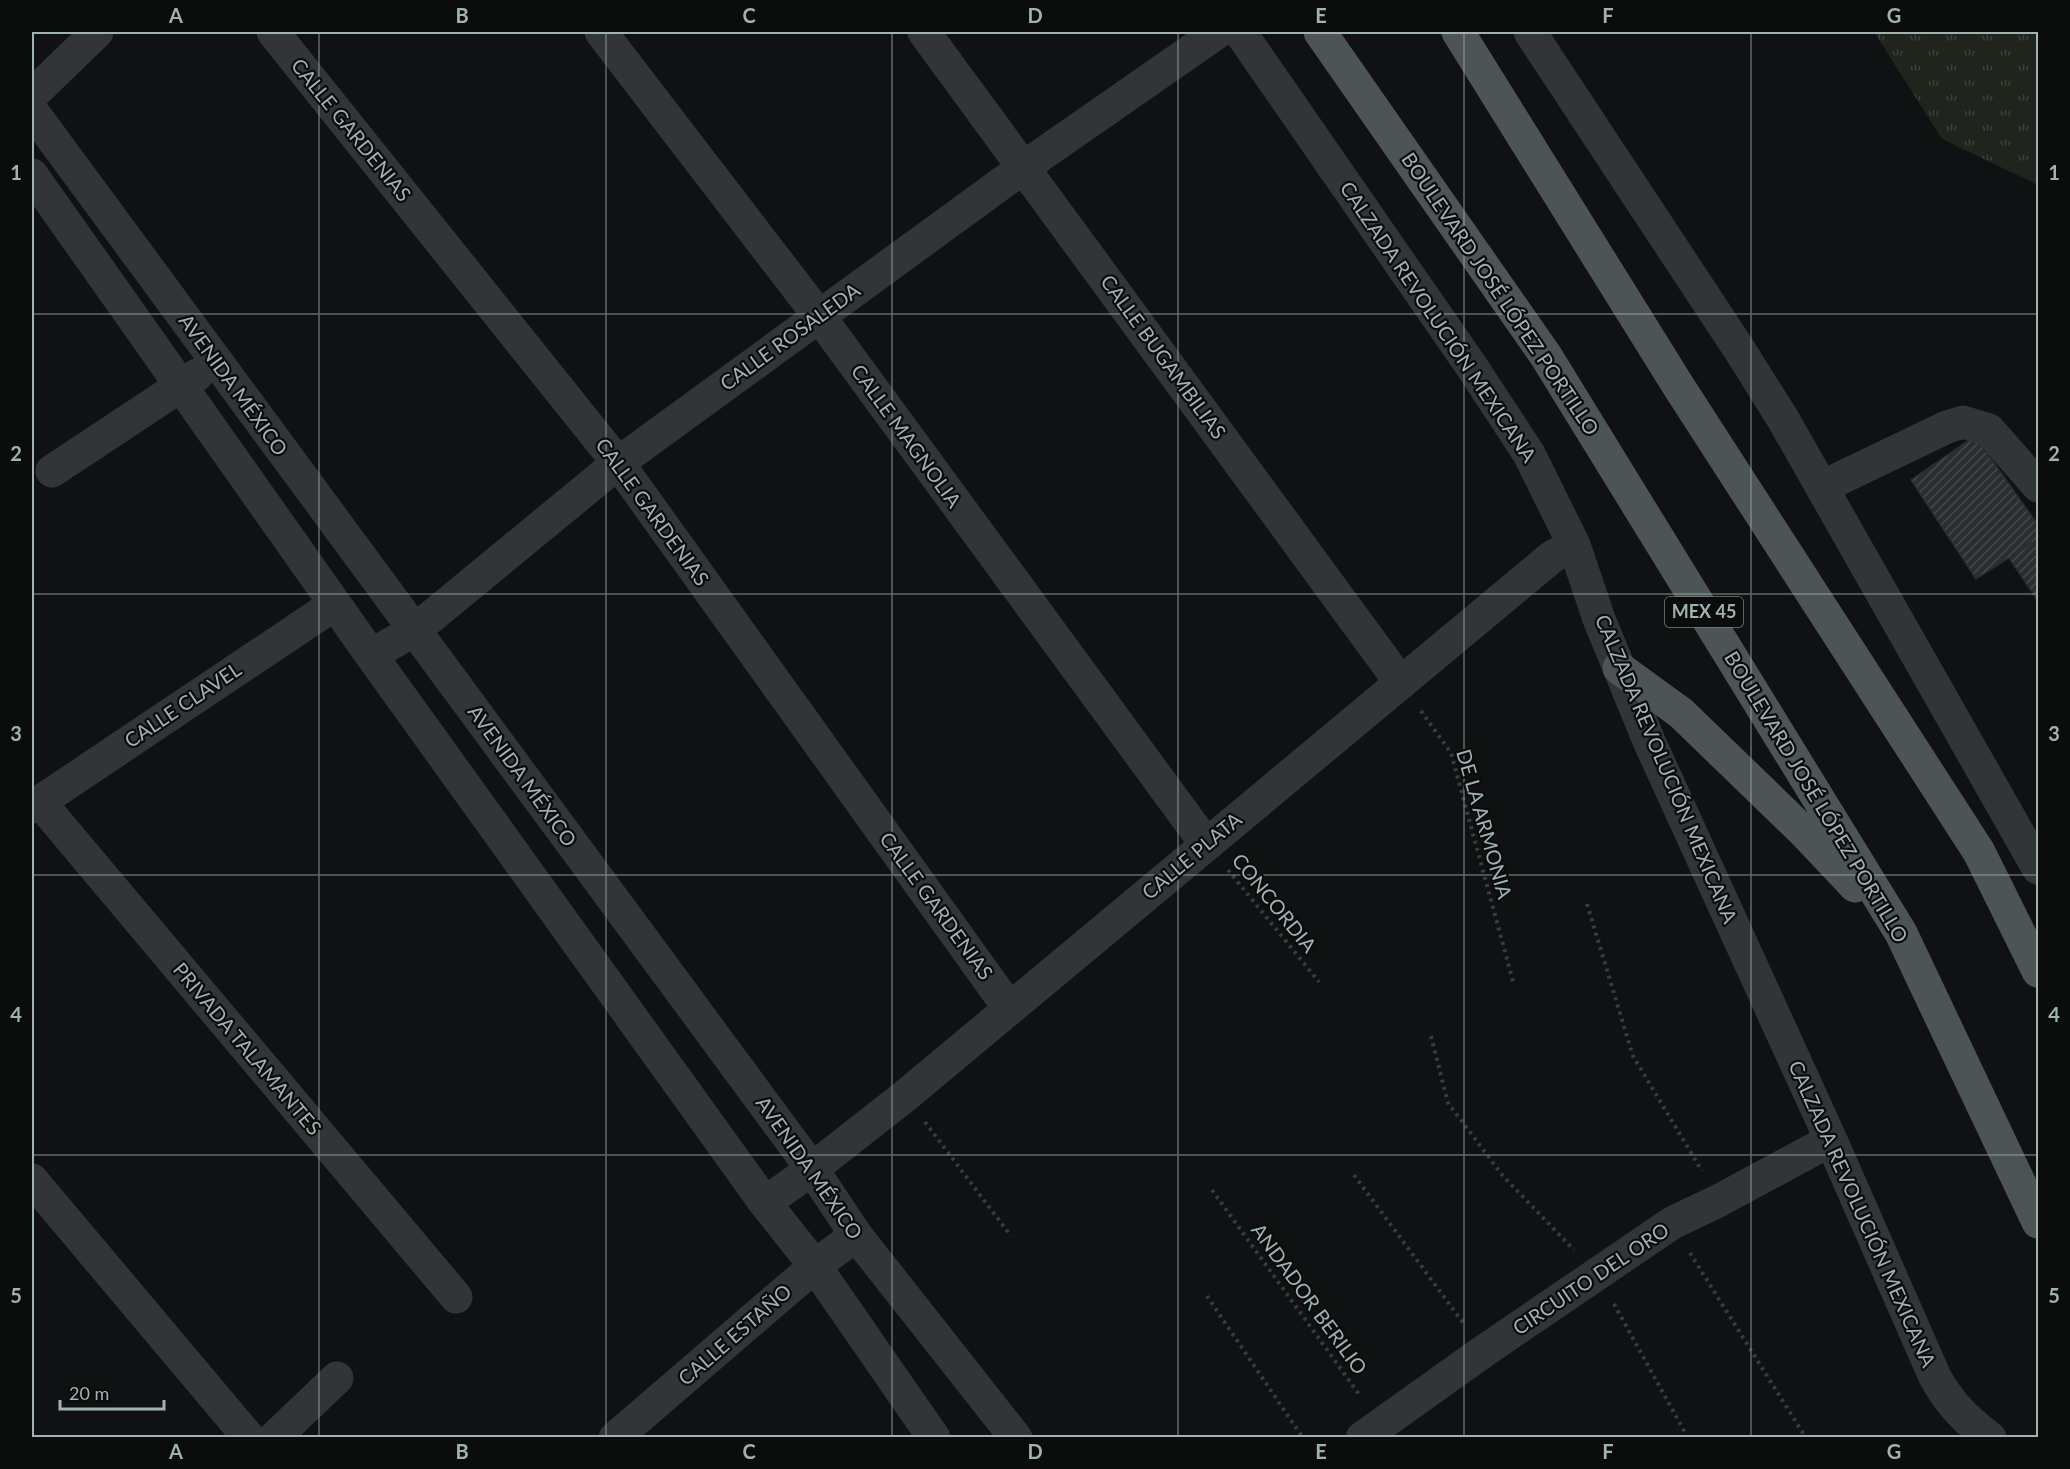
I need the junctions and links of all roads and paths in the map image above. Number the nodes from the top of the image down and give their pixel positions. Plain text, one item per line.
1 (97, 32) edge
2 (273, 32) edge
3 (601, 32) edge
4 (924, 32) edge
5 (1218, 32) edge
6 (1240, 32) edge
7 (1320, 32) edge
8 (1458, 32) edge
9 (1530, 32) edge
10 (32, 95) edge
11 (32, 111) edge
12 (1024, 167) junction
13 (32, 175) edge
14 (819, 316) junction
15 (216, 362) junction
16 (180, 385) junction
17 (618, 463) junction
18 (52, 471) dead end
19 (2038, 486) edge
20 (1822, 487) junction
21 (1574, 545) junction
22 (335, 604) junction
23 (415, 630) junction
24 (371, 655) junction
25 (1619, 668) junction
26 (1401, 683) junction
27 (35, 804) edge
28 (1206, 844) junction
29 (2038, 868) edge
30 (1587, 904) dead end
31 (1901, 933) junction
32 (2038, 972) edge
33 (1319, 982) dead end
34 (1514, 985) dead end
35 (1009, 1008) junction
36 (1431, 1036) dead end
37 (905, 1096) junction
38 (1831, 1140) junction
39 (812, 1170) junction
40 (1354, 1175) dead end
41 (32, 1180) edge
42 (1212, 1190) dead end
43 (1720, 1200) junction
44 (765, 1203) junction
45 (2038, 1222) edge
46 (1672, 1223) junction
47 (856, 1235) junction
48 (1011, 1236) dead end
49 (815, 1266) junction
50 (1598, 1275) junction
51 (1207, 1296) dead end
52 (456, 1297) dead end
53 (1484, 1351) junction
54 (338, 1378) dead end
55 (1372, 1431) edge
56 (249, 1437) edge
57 (274, 1437) edge
58 (617, 1437) edge
59 (934, 1437) edge
60 (1016, 1437) edge
61 (1303, 1437) edge
62 (1688, 1437) edge
63 (1806, 1437) edge
64 (1990, 1437) edge

1 - 10 street
2 - 17 street, CALLE GARDENIAS
3 - 14 street, CALLE MAGNOLIA
4 - 12 street, CALLE BUGAMBILIAS
5 - 12 street, CALLE ROSALEDA
6 - 21 street, CALZADA REVOLUCIÓN MEXICANA
7 - 31 main road, BOULEVARD JOSÉ LÓPEZ PORTILLO / MEX 45
8 - 32 main road
9 - 20 street
11 - 15 street, AVENIDA MÉXICO
12 - 14 street, CALLE ROSALEDA
12 - 26 street, CALLE BUGAMBILIAS
13 - 16 street
14 - 17 street, CALLE ROSALEDA
14 - 28 street, CALLE MAGNOLIA
15 - 16 street
15 - 23 street, AVENIDA MÉXICO
16 - 18 street
16 - 22 street
17 - 23 street, CALLE ROSALEDA
17 - 35 street, CALLE GARDENIAS
19 - 20 street
20 - 29 street
21 - 25 street, CALZADA REVOLUCIÓN MEXICANA
21 - 26 street, CALLE PLATA
22 - 24 street
22 - 27 street, CALLE CLAVEL
23 - 24 street, CALLE ROSALEDA
23 - 39 street, AVENIDA MÉXICO
24 - 44 street
25 - 31 main road
25 - 38 street, CALZADA REVOLUCIÓN MEXICANA
26 - 28 street, CALLE PLATA
26 - 34 path, DE LA ARMONIA
27 - 52 street, PRIVADA TALAMANTES
28 - 33 path, CONCORDIA
28 - 35 street, CALLE PLATA
30 - 43 path
31 - 45 main road, BOULEVARD JOSÉ LÓPEZ PORTILLO / MEX 45
35 - 37 street, CALLE PLATA
36 - 50 path
37 - 39 street, CALLE PLATA
37 - 48 path
38 - 43 street, CIRCUITO DEL ORO
38 - 64 street, CALZADA REVOLUCIÓN MEXICANA
39 - 44 street, CALLE PLATA
39 - 47 street, AVENIDA MÉXICO
40 - 53 path
41 - 56 street
42 - 55 path, ANDADOR BERILIO
43 - 46 street, CIRCUITO DEL ORO
44 - 49 street
46 - 50 street, CIRCUITO DEL ORO
46 - 63 path
47 - 49 street, CALLE ESTAÑO
47 - 60 street, AVENIDA MÉXICO
49 - 58 street, CALLE ESTAÑO
49 - 59 street
50 - 53 street, CIRCUITO DEL ORO
50 - 62 path
51 - 61 path
53 - 55 street, CIRCUITO DEL ORO
54 - 57 street

